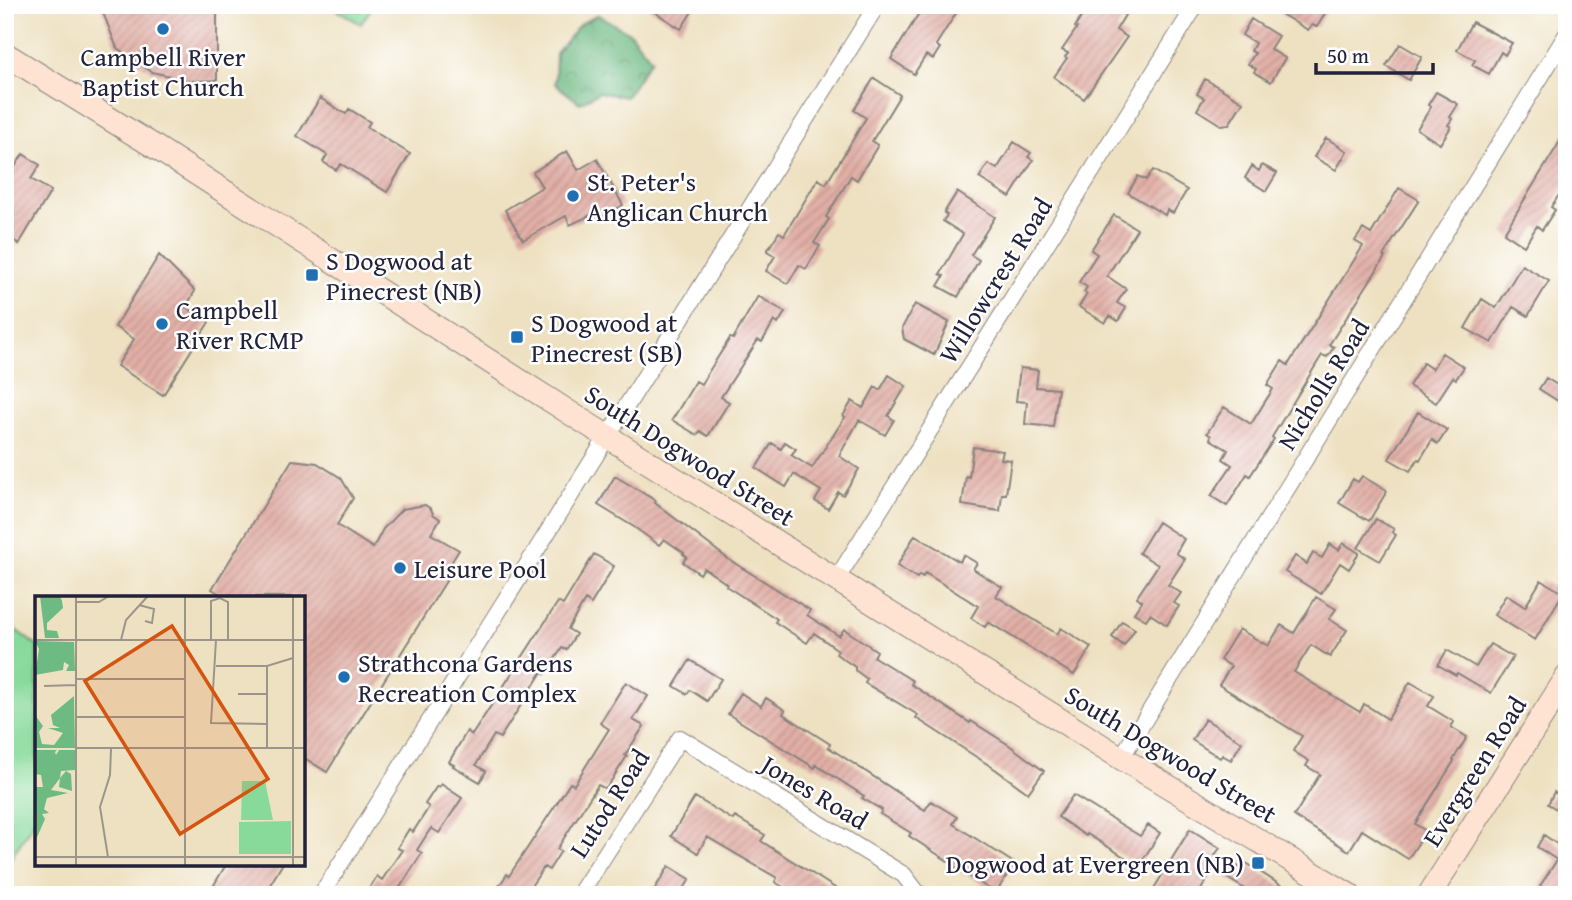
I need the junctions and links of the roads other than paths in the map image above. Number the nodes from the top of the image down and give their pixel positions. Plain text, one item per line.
1 (877, 5) edge
2 (1196, 5) edge
3 (1567, 34) edge
4 (5, 54) edge
5 (607, 437) junction
6 (836, 580) junction
7 (1567, 677) edge
8 (680, 738) joint
9 (1121, 758) junction
10 (321, 895) edge
11 (579, 895) edge
12 (919, 895) edge
13 (1349, 895) edge
14 (1429, 895) edge

1 - 5 street
2 - 6 street, Willowcrest Road
3 - 9 street, Nicholls Road
4 - 5 main road, South Dogwood Street
5 - 6 main road, South Dogwood Street
5 - 10 street
6 - 9 main road, South Dogwood Street
7 - 14 main road, Evergreen Road
8 - 11 street, Lutod Road
8 - 12 street, Jones Road
9 - 13 main road, South Dogwood Street

